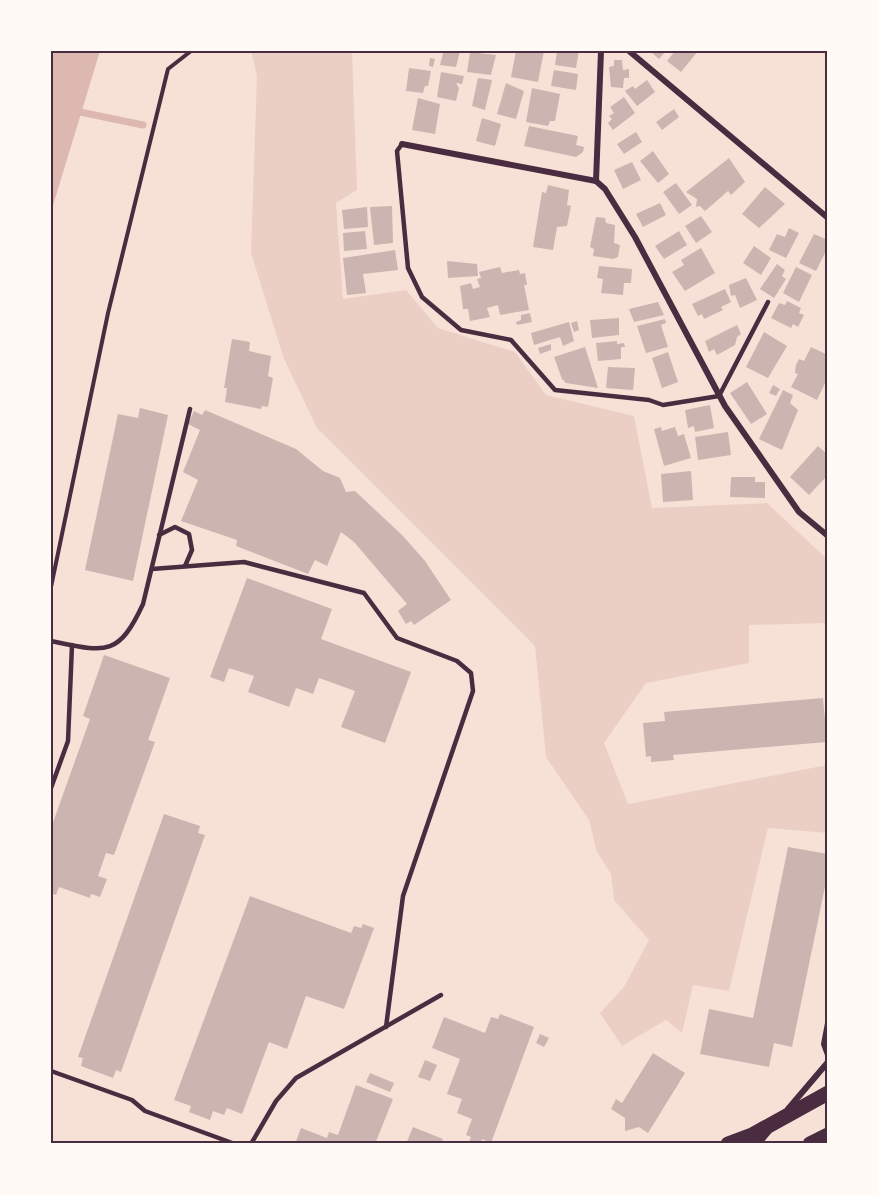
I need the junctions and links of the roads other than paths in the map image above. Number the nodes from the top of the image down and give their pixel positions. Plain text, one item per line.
1 (601, 51) edge
2 (629, 51) edge
3 (402, 144) joint
4 (596, 181) junction
5 (828, 218) edge
6 (768, 302) dead end
7 (719, 396) junction
8 (190, 409) dead end
9 (159, 535) junction
10 (828, 536) edge
11 (185, 566) junction
12 (152, 569) junction
13 (51, 641) edge
14 (72, 645) junction
15 (51, 788) edge
16 (441, 995) dead end
17 (828, 1023) edge
18 (386, 1027) junction
19 (828, 1055) edge
20 (828, 1062) edge
21 (51, 1071) edge
22 (828, 1093) edge
23 (828, 1135) edge
24 (235, 1144) edge
25 (251, 1144) edge
26 (728, 1144) edge
27 (758, 1144) edge
28 (810, 1144) edge

1 - 4 street
2 - 5 street
3 - 4 street
3 - 7 lane
4 - 7 street
6 - 7 lane
7 - 10 street
8 - 9 lane
9 - 11 lane
9 - 12 lane
11 - 12 lane
11 - 18 lane
12 - 14 lane
13 - 14 lane
14 - 15 lane
16 - 18 lane
17 - 19 street
18 - 25 lane
20 - 27 street
21 - 24 lane
22 - 26 main road
23 - 28 main road

